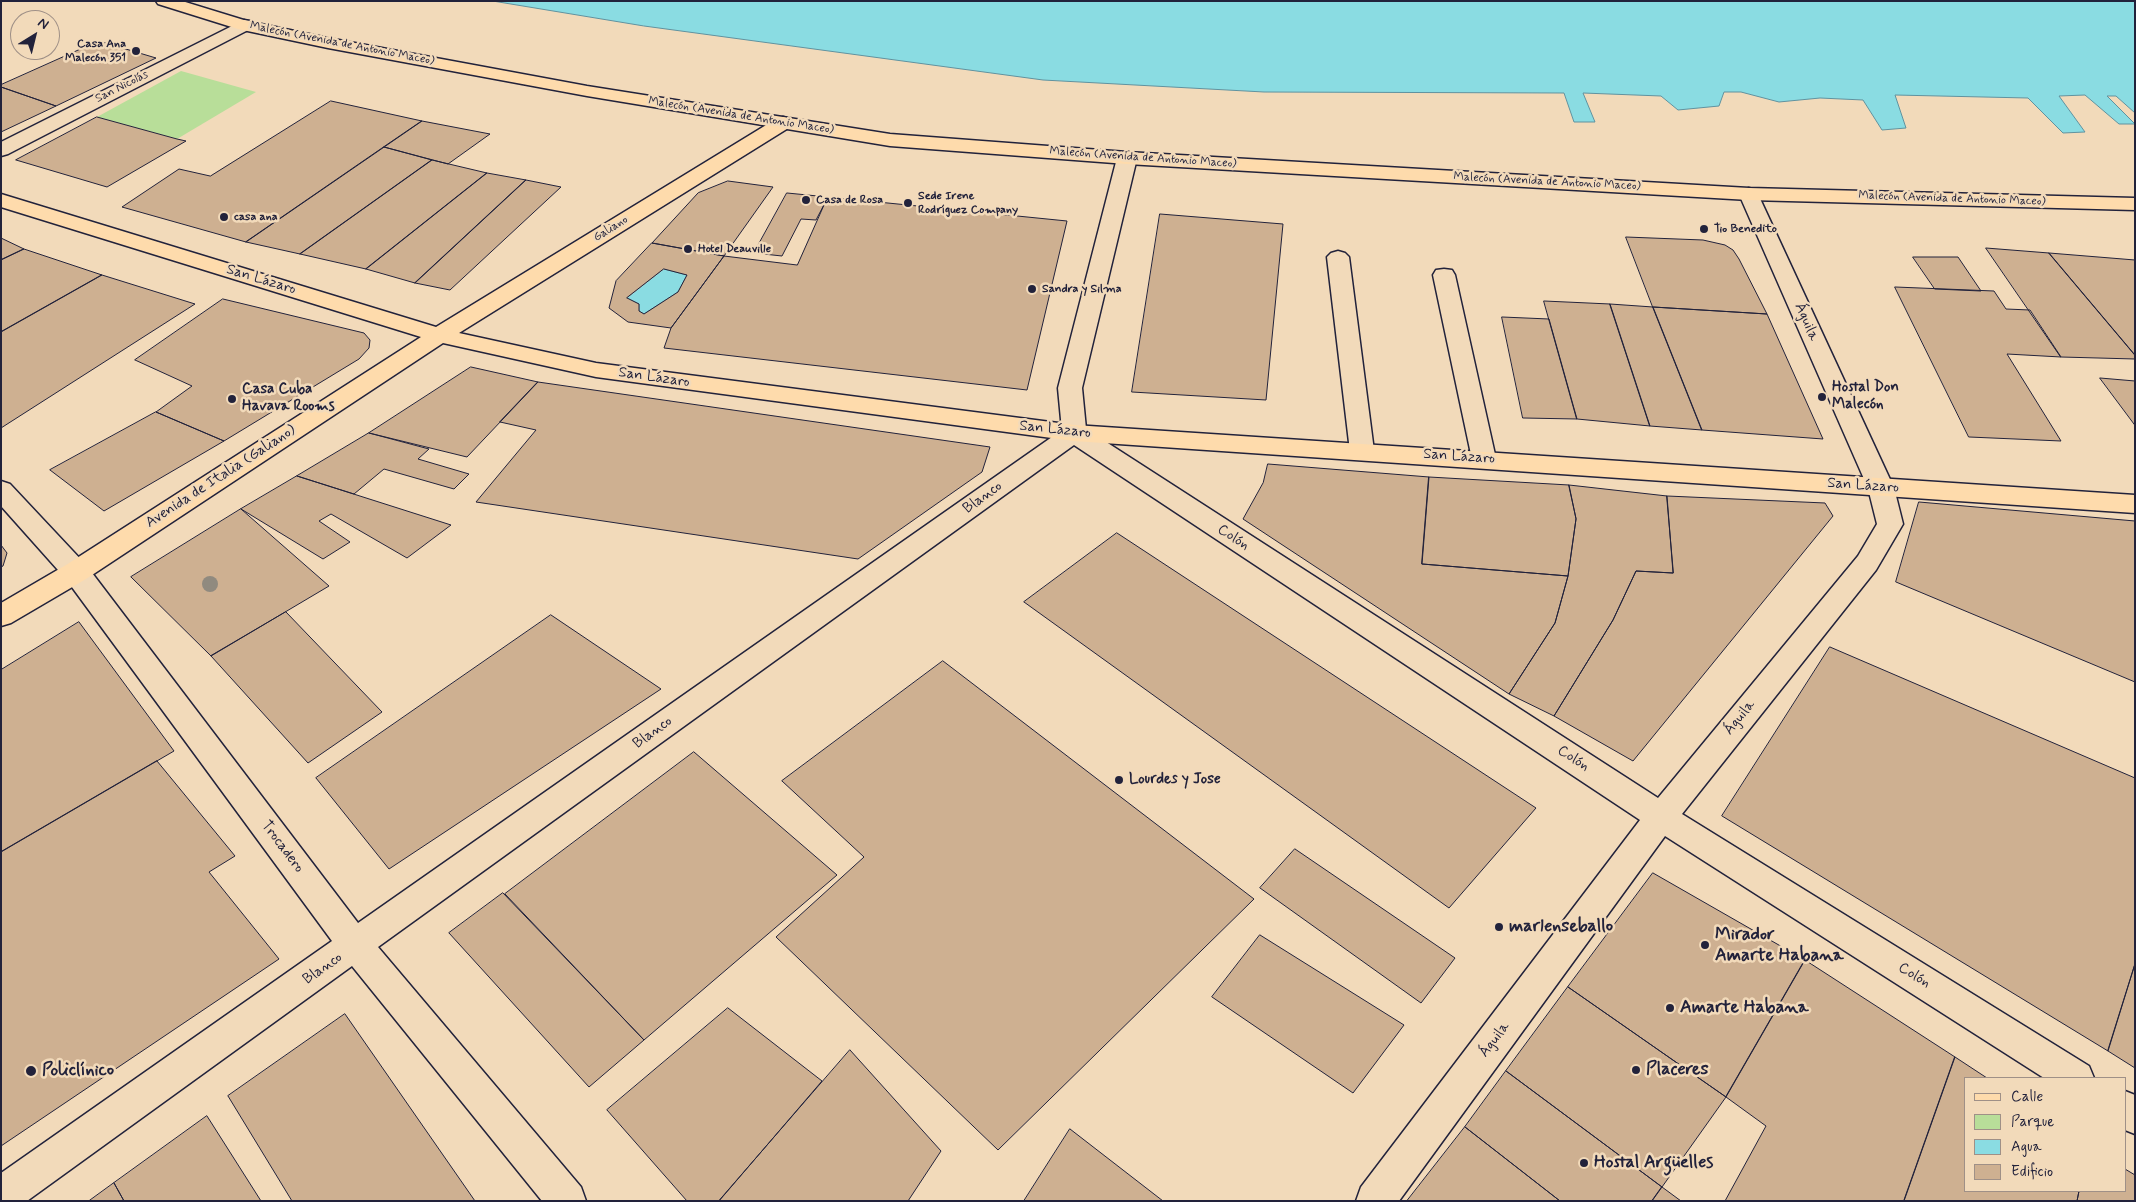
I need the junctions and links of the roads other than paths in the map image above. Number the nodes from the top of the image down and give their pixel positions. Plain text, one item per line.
1 (164, 1) edge
2 (244, 25) junction
3 (783, 122) junction
4 (1, 150) edge
5 (1127, 158) junction
6 (1748, 194) junction
7 (1, 200) edge
8 (2135, 204) edge
9 (1338, 257) dead end
10 (1444, 275) dead end
11 (439, 335) junction
12 (1074, 433) junction
13 (1362, 451) junction
14 (1484, 459) junction
15 (1881, 488) junction
16 (1, 490) edge
17 (2135, 504) edge
18 (76, 572) junction
19 (1, 616) edge
20 (1661, 817) junction
21 (356, 946) junction
22 (2074, 1077) edge
23 (1, 1196) edge
24 (567, 1201) edge
25 (1375, 1201) edge

1 - 2 main road, Malecón (Avenida de Antonio Maceo)
2 - 3 main road, Malecón (Avenida de Antonio Maceo)
2 - 4 street, San Nicolás
3 - 5 main road, Malecón (Avenida de Antonio Maceo)
3 - 11 main road, Galiano
5 - 6 main road, Malecón (Avenida de Antonio Maceo)
5 - 12 street
6 - 8 main road, Malecón (Avenida de Antonio Maceo)
6 - 15 street, Águila
7 - 11 main road, San Lázaro
9 - 13 street
10 - 14 street
11 - 12 main road, San Lázaro
11 - 18 main road, Avenida de Italia (Galiano)
12 - 13 main road, San Lázaro
12 - 20 street, Colón
12 - 21 street, Blanco
13 - 14 main road, San Lázaro
14 - 15 main road, San Lázaro
15 - 17 main road, San Lázaro
15 - 20 street, Águila
16 - 18 street, Trocadero
18 - 19 main road, Avenida de Italia (Galiano)
18 - 21 street, Trocadero
20 - 22 street, Colón
20 - 25 street, Águila
21 - 23 street, Blanco
21 - 24 street, Trocadero

